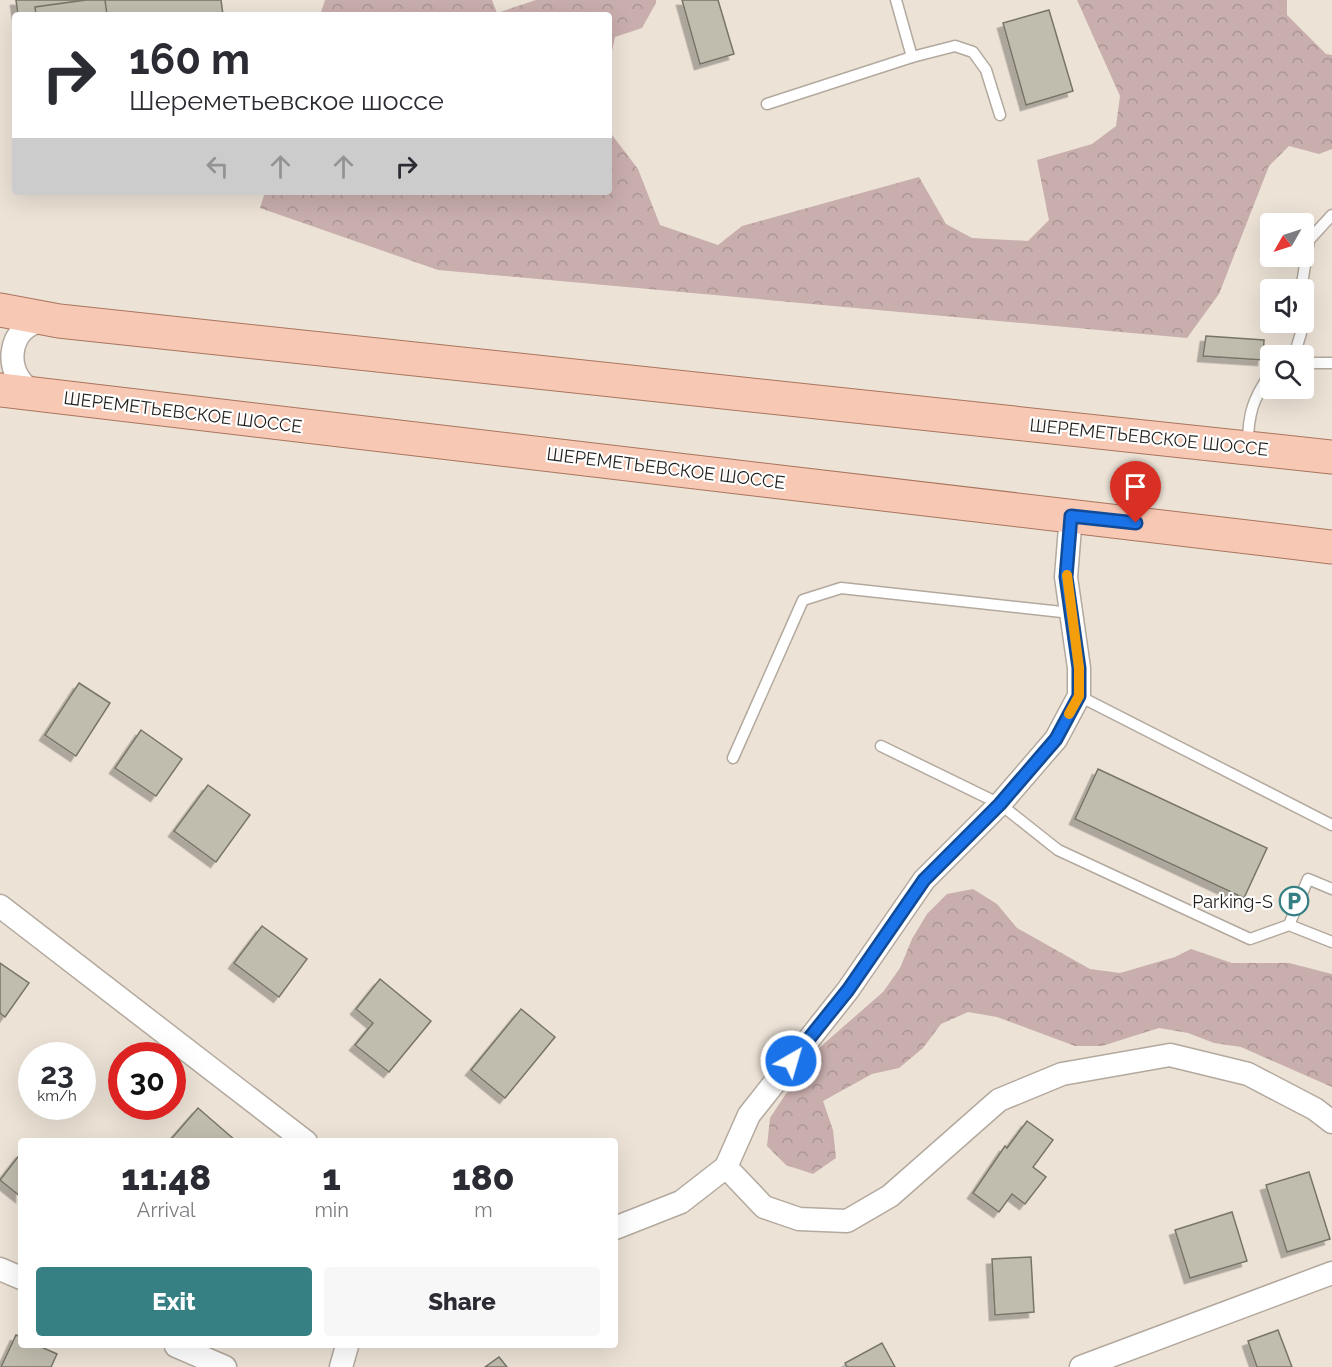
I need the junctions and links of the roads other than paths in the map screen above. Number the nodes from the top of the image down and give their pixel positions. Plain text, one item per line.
1 (896, 0) edge
2 (912, 57) junction
3 (767, 104) dead end
4 (1000, 115) dead end
5 (1332, 215) edge
6 (1303, 279) edge
7 (0, 310) edge
8 (59, 321) junction
9 (1314, 363) edge
10 (1332, 363) edge
11 (0, 390) edge
12 (1260, 390) edge
13 (46, 395) junction
14 (1248, 447) junction
15 (1332, 457) edge
16 (1071, 516) junction
17 (1332, 547) edge
18 (1072, 613) junction
19 (1079, 696) junction
20 (881, 746) dead end
21 (733, 758) dead end
22 (1000, 804) junction
23 (1332, 825) edge
24 (1332, 889) edge
25 (0, 906) edge
26 (1289, 925) junction
27 (1332, 942) edge
28 (1332, 1122) edge
29 (301, 1138) edge
30 (726, 1167) junction
31 (618, 1227) edge
32 (0, 1269) edge
33 (1332, 1273) edge
34 (18, 1277) edge
35 (181, 1348) edge
36 (346, 1348) edge
37 (225, 1367) edge
38 (341, 1367) edge
39 (1081, 1367) edge

1 - 2 lane
2 - 3 lane
2 - 4 lane
5 - 6 lane
7 - 8 main road, ШЕРЕМЕТЬЕВСКОЕ ШОССЕ
8 - 13 street
8 - 14 main road, ШЕРЕМЕТЬЕВСКОЕ ШОССЕ
9 - 10 lane
11 - 13 main road, ШЕРЕМЕТЬЕВСКОЕ ШОССЕ
12 - 14 lane
13 - 16 main road, ШЕРЕМЕТЬЕВСКОЕ ШОССЕ
14 - 15 main road, ШЕРЕМЕТЬЕВСКОЕ ШОССЕ
16 - 17 main road, ШЕРЕМЕТЬЕВСКОЕ ШОССЕ
16 - 18 street
18 - 19 street
18 - 21 lane
19 - 22 street
19 - 23 lane
20 - 22 lane
22 - 26 lane
22 - 30 street
24 - 26 lane
25 - 29 street
26 - 27 lane
28 - 30 street
30 - 31 street
32 - 34 street
33 - 39 street
35 - 37 street
36 - 38 street

